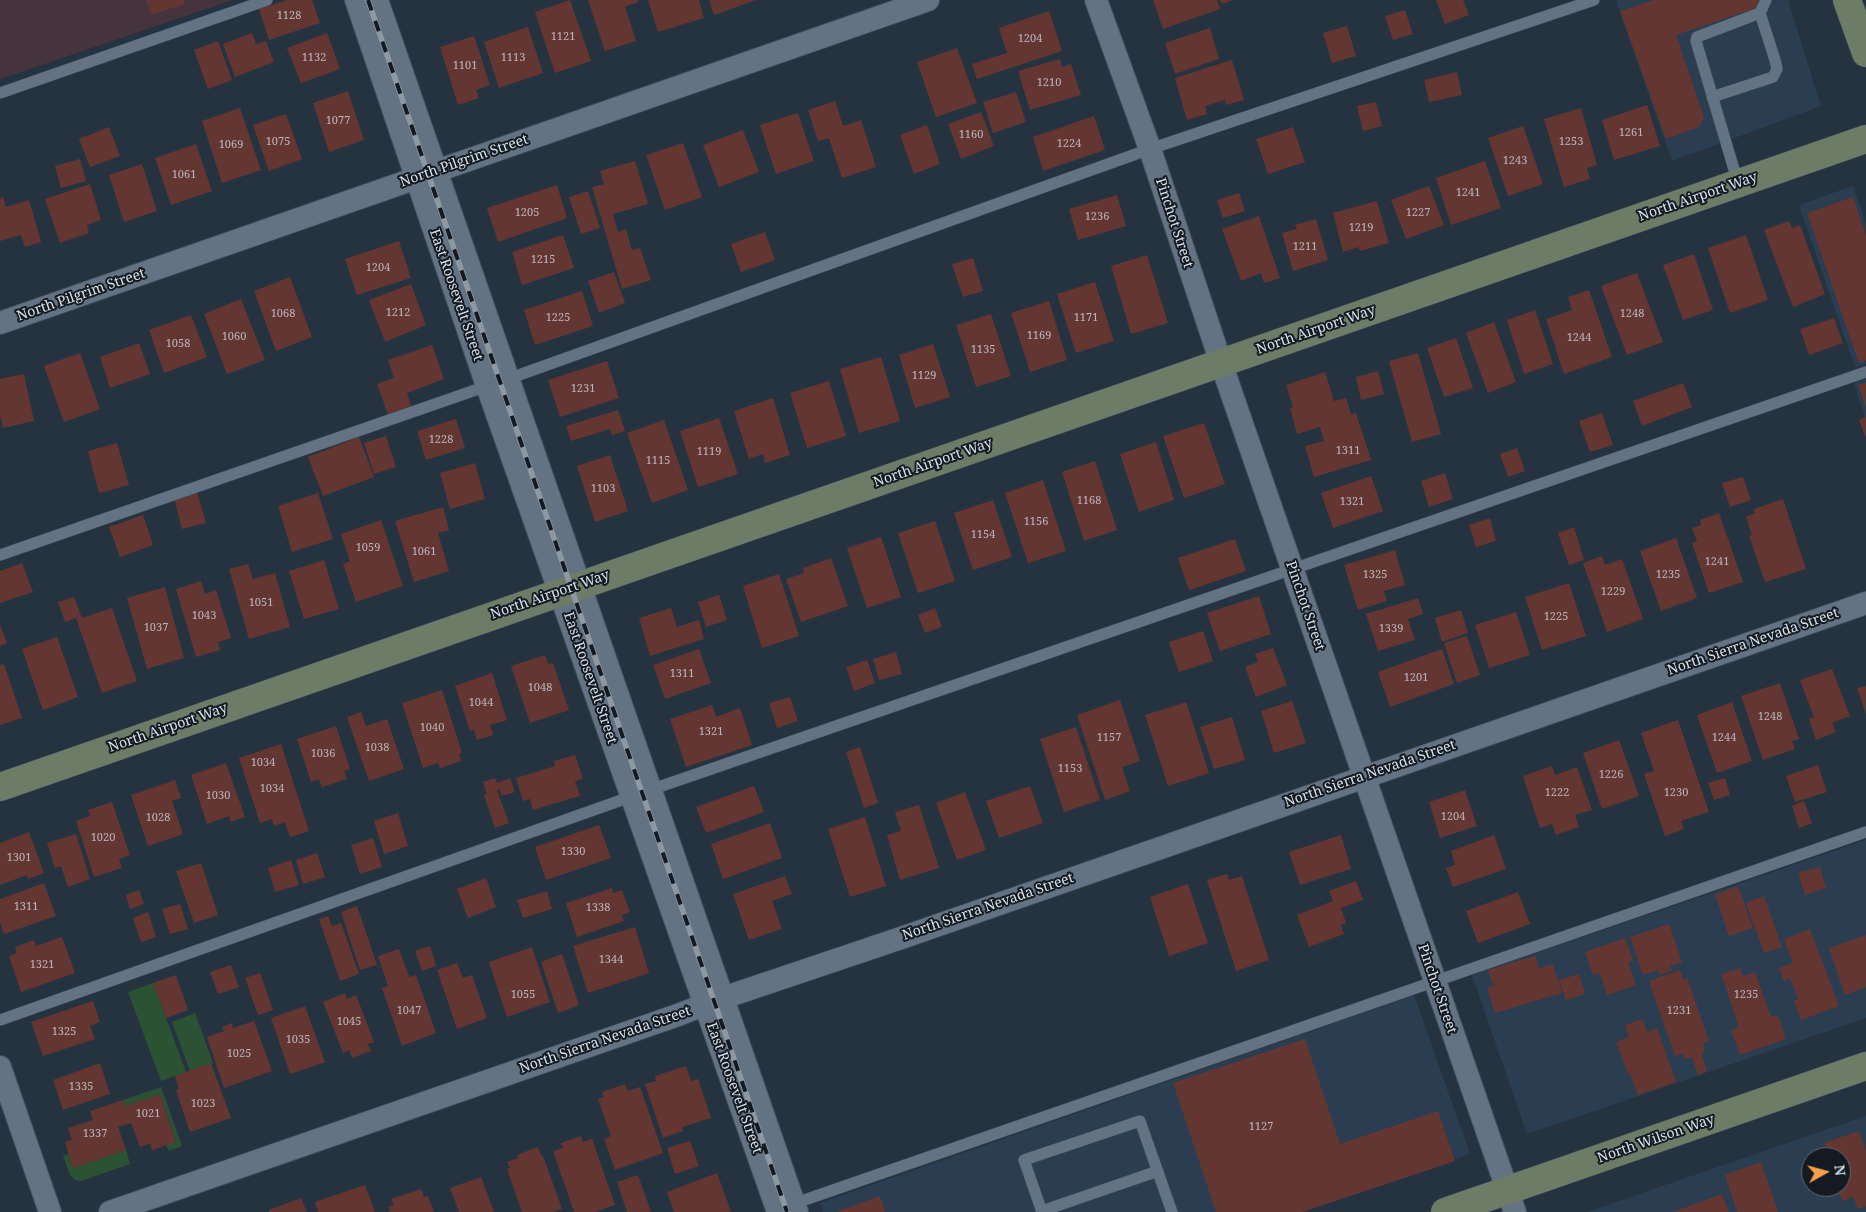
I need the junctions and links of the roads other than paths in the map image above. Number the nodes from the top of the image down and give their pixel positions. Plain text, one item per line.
1 (267, 0) edge
2 (356, 0) edge
3 (377, 0) edge
4 (928, 0) edge
5 (1096, 0) edge
6 (1594, 0) edge
7 (1766, 0) edge
8 (1847, 0) edge
9 (1760, 13) junction
10 (1866, 53) edge
11 (0, 93) edge
12 (1712, 97) junction
13 (1866, 139) edge
14 (1150, 149) junction
15 (426, 175) junction
16 (1738, 183) junction
17 (0, 323) edge
18 (1220, 363) junction
19 (1866, 372) edge
20 (498, 382) junction
21 (0, 555) edge
22 (1293, 570) junction
23 (570, 589) junction
24 (1866, 603) edge
25 (1363, 777) junction
26 (0, 787) edge
27 (641, 793) junction
28 (1866, 832) edge
29 (1435, 982) junction
30 (713, 1001) junction
31 (0, 1020) edge
32 (1866, 1066) edge
33 (0, 1068) edge
34 (1158, 1171) junction
35 (1511, 1201) edge
36 (784, 1210) edge
37 (50, 1212) edge
38 (110, 1212) edge
39 (1042, 1212) edge
40 (1172, 1212) edge
41 (1446, 1212) edge

1 - 11 lane
2 - 15 street, East Roosevelt Street
3 - 15 street, East Roosevelt Street
4 - 15 street, North Pilgrim Street
5 - 14 street, Pinchot Street
6 - 14 lane
7 - 9 lane
8 - 10 main road
9 - 12 lane
9 - 12 lane
12 - 16 lane
13 - 16 main road, North Airport Way
14 - 18 street, Pinchot Street
14 - 20 lane
15 - 17 street, North Pilgrim Street
15 - 20 street, East Roosevelt Street
16 - 18 main road, North Airport Way
18 - 22 street, Pinchot Street
18 - 23 main road, North Airport Way
19 - 22 lane
20 - 21 lane
20 - 23 street, East Roosevelt Street
22 - 25 street, Pinchot Street
22 - 27 lane
23 - 26 main road, North Airport Way
23 - 27 street, East Roosevelt Street
24 - 25 street, North Sierra Nevada Street
25 - 29 street, Pinchot Street
25 - 30 street, North Sierra Nevada Street
27 - 30 street, East Roosevelt Street
27 - 31 lane
28 - 29 lane
29 - 35 street, Pinchot Street
29 - 36 lane
30 - 36 street, East Roosevelt Street
30 - 38 street, North Sierra Nevada Street
32 - 35 main road, North Wilson Way
33 - 37 street
34 - 39 lane
34 - 39 lane
34 - 40 lane
35 - 41 main road, North Wilson Way

